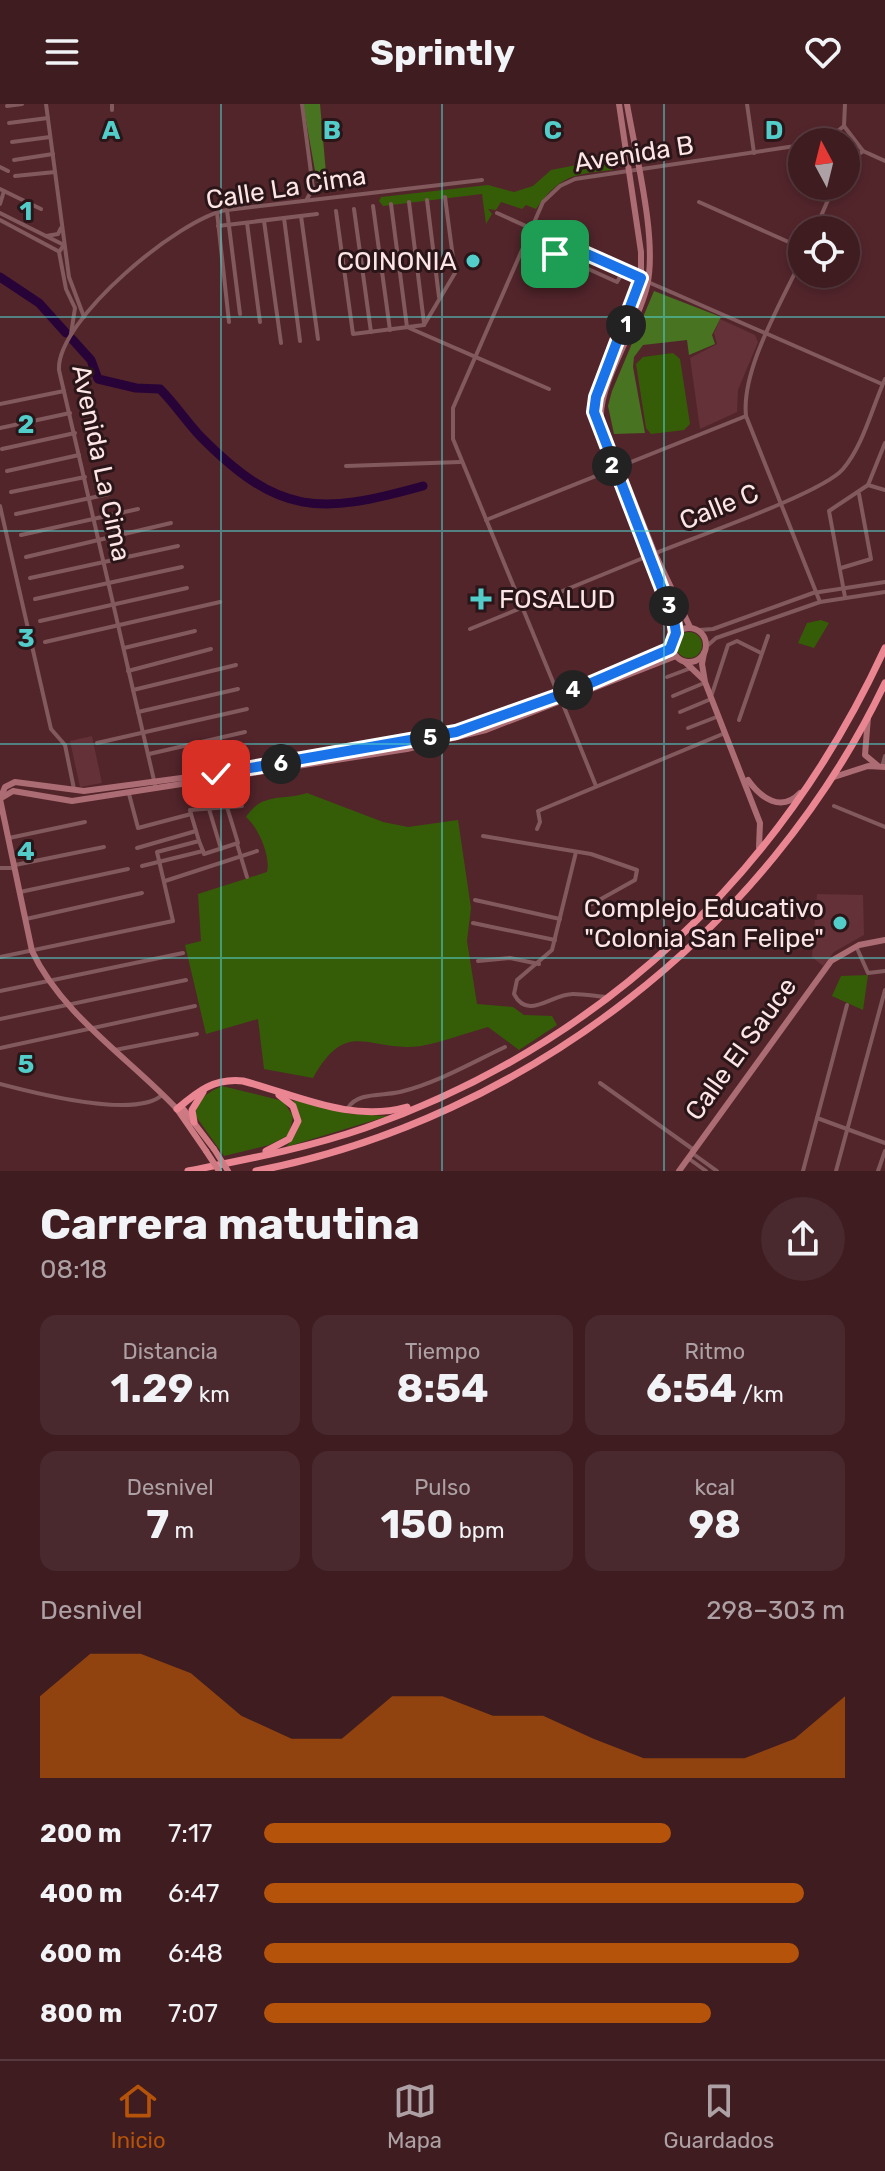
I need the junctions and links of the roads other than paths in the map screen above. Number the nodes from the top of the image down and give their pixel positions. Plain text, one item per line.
1 (22, 104) edge
2 (46, 104) edge
3 (302, 104) edge
4 (619, 104) edge
5 (627, 104) edge
6 (747, 104) edge
7 (845, 104) edge
8 (7, 106) edge
9 (48, 118) junction
10 (9, 123) dead end
11 (844, 126) junction
12 (842, 128) edge
13 (50, 137) junction
14 (12, 142) dead end
15 (788, 147) edge
16 (863, 151) junction
17 (754, 153) junction
18 (860, 153) edge
19 (53, 154) junction
20 (14, 160) dead end
21 (885, 161) edge
22 (0, 167) edge
23 (638, 170) junction
24 (8, 171) dead end
25 (629, 171) junction
26 (55, 172) junction
27 (15, 176) dead end
28 (482, 180) dead end
29 (3, 190) edge
30 (445, 197) dead end
31 (305, 200) junction
32 (427, 200) dead end
33 (409, 202) dead end
34 (699, 202) dead end
35 (0, 204) edge
36 (391, 204) dead end
37 (373, 206) dead end
38 (41, 209) dead end
39 (354, 209) dead end
40 (227, 210) junction
41 (336, 211) dead end
42 (217, 212) junction
43 (0, 213) edge
44 (497, 213) dead end
45 (317, 214) dead end
46 (301, 216) junction
47 (284, 218) junction
48 (0, 220) edge
49 (264, 221) junction
50 (247, 223) junction
51 (229, 225) junction
52 (62, 226) junction
53 (218, 226) junction
54 (531, 229) junction
55 (42, 235) junction
56 (560, 242) junction
57 (788, 242) edge
58 (64, 245) junction
59 (59, 252) junction
60 (624, 270) junction
61 (645, 280) junction
62 (788, 288) edge
63 (439, 300) junction
64 (240, 314) dead end
65 (84, 317) junction
66 (229, 322) dead end
67 (260, 322) dead end
68 (424, 325) junction
69 (407, 327) junction
70 (390, 330) junction
71 (371, 332) junction
72 (767, 334) junction
73 (70, 335) junction
74 (318, 339) dead end
75 (300, 341) dead end
76 (281, 343) dead end
77 (474, 357) junction
78 (884, 382) edge
79 (549, 389) dead end
80 (65, 391) junction
81 (0, 404) edge
82 (70, 413) junction
83 (746, 416) junction
84 (0, 428) edge
85 (75, 433) junction
86 (885, 443) edge
87 (2, 449) edge
88 (79, 455) junction
89 (879, 458) junction
90 (885, 460) edge
91 (460, 462) junction
92 (346, 466) dead end
93 (616, 466) junction
94 (7, 471) dead end
95 (85, 477) junction
96 (868, 485) junction
97 (885, 490) edge
98 (11, 492) dead end
99 (109, 494) dead end
100 (859, 494) junction
101 (90, 499) junction
102 (781, 501) junction
103 (0, 506) edge
104 (138, 509) dead end
105 (16, 514) dead end
106 (94, 520) junction
107 (486, 520) junction
108 (171, 523) dead end
109 (0, 527) edge
110 (6, 530) junction
111 (21, 535) dead end
112 (99, 541) junction
113 (178, 546) dead end
114 (651, 555) junction
115 (26, 557) dead end
116 (104, 565) junction
117 (182, 567) dead end
118 (841, 568) junction
119 (30, 578) dead end
120 (885, 582) edge
121 (109, 583) junction
122 (844, 587) junction
123 (187, 588) dead end
124 (817, 592) junction
125 (885, 592) edge
126 (845, 597) junction
127 (35, 599) dead end
128 (799, 599) junction
129 (220, 602) dead end
130 (820, 602) junction
131 (114, 606) junction
132 (800, 607) junction
133 (522, 608) junction
134 (40, 621) dead end
135 (119, 626) junction
136 (690, 627) junction
137 (470, 629) dead end
138 (699, 630) junction
139 (195, 631) dead end
140 (676, 633) junction
141 (768, 636) dead end
142 (672, 641) junction
143 (45, 642) dead end
144 (124, 648) junction
145 (885, 648) edge
146 (211, 649) dead end
147 (706, 650) junction
148 (761, 653) junction
149 (676, 656) junction
150 (683, 661) junction
151 (236, 665) dead end
152 (693, 667) junction
153 (128, 671) junction
154 (716, 675) junction
155 (667, 677) dead end
156 (885, 683) edge
157 (706, 684) junction
158 (238, 689) dead end
159 (133, 690) junction
160 (673, 696) dead end
161 (560, 698) junction
162 (712, 698) junction
163 (247, 709) dead end
164 (138, 712) junction
165 (680, 712) dead end
166 (719, 716) junction
167 (868, 717) junction
168 (739, 720) dead end
169 (688, 728) dead end
170 (245, 732) dead end
171 (726, 733) junction
172 (144, 734) junction
173 (97, 743) dead end
174 (834, 749) junction
175 (149, 754) junction
176 (885, 756) edge
177 (881, 766) edge
178 (742, 773) junction
179 (830, 778) junction
180 (156, 785) junction
181 (596, 786) junction
182 (75, 792) junction
183 (129, 794) junction
184 (0, 798) edge
185 (1, 806) edge
186 (242, 806) dead end
187 (834, 806) dead end
188 (227, 807) junction
189 (209, 808) junction
190 (191, 814) junction
191 (85, 822) dead end
192 (885, 827) edge
193 (537, 829) dead end
194 (196, 831) junction
195 (483, 836) dead end
196 (9, 838) junction
197 (199, 841) junction
198 (237, 844) junction
199 (104, 847) dead end
200 (137, 848) dead end
201 (221, 849) junction
202 (203, 851) junction
203 (257, 851) dead end
204 (576, 852) junction
205 (241, 855) junction
206 (160, 862) junction
207 (142, 866) dead end
208 (15, 867) junction
209 (0, 868) edge
210 (128, 869) dead end
211 (742, 873) junction
212 (247, 877) dead end
213 (165, 881) junction
214 (20, 892) junction
215 (142, 893) dead end
216 (475, 900) dead end
217 (592, 904) dead end
218 (26, 919) junction
219 (560, 919) junction
220 (473, 923) dead end
221 (555, 940) junction
222 (675, 940) junction
223 (885, 940) edge
224 (856, 946) junction
225 (686, 950) junction
226 (32, 951) junction
227 (183, 953) dead end
228 (0, 957) edge
229 (656, 957) junction
230 (478, 961) dead end
231 (539, 964) junction
232 (667, 967) junction
233 (885, 971) edge
234 (186, 980) dead end
235 (49, 981) junction
236 (885, 990) edge
237 (0, 991) edge
238 (609, 998) junction
239 (69, 1005) junction
240 (847, 1005) dead end
241 (195, 1006) dead end
242 (0, 1019) edge
243 (92, 1027) junction
244 (197, 1034) dead end
245 (505, 1047) dead end
246 (0, 1048) edge
247 (115, 1050) junction
248 (600, 1083) dead end
249 (0, 1084) edge
250 (443, 1095) junction
251 (197, 1096) junction
252 (165, 1097) junction
253 (453, 1105) junction
254 (180, 1109) junction
255 (346, 1110) junction
256 (817, 1118) junction
257 (194, 1122) junction
258 (847, 1129) junction
259 (885, 1143) edge
260 (885, 1151) edge
261 (691, 1154) junction
262 (241, 1160) junction
263 (188, 1171) edge
264 (219, 1171) edge
265 (228, 1171) edge
266 (256, 1171) edge
267 (679, 1171) edge
268 (706, 1171) edge
269 (717, 1171) edge
270 (803, 1171) edge
271 (836, 1171) edge
272 (878, 1171) edge

1 - 8 street
2 - 9 street
3 - 31 street
4 - 25 main road
5 - 23 main road
6 - 17 street
7 - 11 street
9 - 10 street
9 - 13 street
11 - 12 street
11 - 16 street
13 - 14 street
13 - 19 street
15 - 17 street, Avenida B
16 - 18 street
16 - 21 street
17 - 23 street, Avenida B
19 - 20 street
19 - 26 street
22 - 24 street
23 - 25 street, Avenida B
23 - 61 main road
25 - 54 street, Avenida B
25 - 61 main road
26 - 27 street
26 - 52 street
28 - 31 street, Calle La Cima
29 - 35 street
29 - 38 street
30 - 63 street
31 - 40 street, Calle La Cima
32 - 63 street
33 - 68 street
34 - 57 street
36 - 69 street
37 - 70 street
39 - 71 street
40 - 42 street, Calle La Cima
40 - 51 street
41 - 71 street
42 - 53 street
42 - 65 street, Calle La Cima
43 - 55 street
44 - 54 street
45 - 46 street
46 - 47 street
46 - 74 street
47 - 49 street
47 - 75 street
48 - 59 street
49 - 50 street
49 - 76 street
50 - 51 street
50 - 67 street
51 - 53 street
51 - 64 street
52 - 55 street
52 - 58 street
53 - 66 street
54 - 56 street
54 - 77 street, Avenida B
55 - 58 street
56 - 60 street
56 - 60 street
58 - 59 street
58 - 65 street
59 - 73 street
60 - 61 street
61 - 72 street
61 - 93 main road
62 - 72 street
63 - 68 street
65 - 73 street, Avenida La Cima
68 - 69 street
69 - 70 street
69 - 77 street
70 - 71 street
72 - 78 street
72 - 83 street
73 - 80 street, Avenida La Cima
77 - 79 street
77 - 91 street, Avenida B
78 - 102 street, Calle C
80 - 81 street
80 - 82 street, Avenida La Cima
82 - 84 street
82 - 85 street, Avenida La Cima
83 - 93 street
83 - 102 street
85 - 87 street
85 - 88 street, Avenida La Cima
86 - 89 street
88 - 94 street
88 - 95 street, Avenida La Cima
89 - 90 street
89 - 96 street
91 - 92 street
91 - 107 street
93 - 107 street
93 - 114 main road
95 - 98 street
95 - 101 street, Avenida La Cima
96 - 97 street
96 - 100 street
99 - 101 street
100 - 118 street
100 - 118 street
101 - 105 street
101 - 106 street, Avenida La Cima
102 - 114 street, Calle C
102 - 124 street
103 - 110 street
104 - 106 street
106 - 111 street
106 - 112 street, Avenida La Cima
107 - 133 street
108 - 112 street
109 - 110 street
110 - 182 street
112 - 115 street
112 - 116 street, Avenida La Cima
113 - 116 street
114 - 133 street, Calle C
114 - 136 main road
114 - 140 main road
116 - 119 street
116 - 121 street, Avenida La Cima
117 - 121 street
118 - 122 street
120 - 122 street
121 - 127 street
121 - 131 street, Avenida La Cima
122 - 124 street
122 - 126 street
123 - 131 street
124 - 128 street
124 - 130 street
125 - 126 street
126 - 130 street
128 - 132 street
128 - 138 street
129 - 135 street
130 - 132 street
131 - 134 street
131 - 135 street, Avenida La Cima
132 - 147 street
133 - 137 street, Calle C
133 - 161 street
135 - 143 street
135 - 144 street, Avenida La Cima
136 - 138 main road
136 - 140 main road
138 - 147 main road
139 - 144 street
140 - 142 main road
141 - 148 street
142 - 149 main road
142 - 161 main road
144 - 153 street, Avenida La Cima
145 - 174 highway
146 - 153 street
147 - 150 main road
147 - 157 main road
148 - 154 street
148 - 168 street
149 - 150 main road
149 - 161 main road
150 - 152 main road
151 - 159 street
152 - 155 street
152 - 157 main road
153 - 159 street, Avenida La Cima
154 - 157 street
154 - 162 street
156 - 167 highway
157 - 160 street
157 - 162 main road
158 - 164 street
159 - 164 street, Avenida La Cima
161 - 180 main road
161 - 181 street
162 - 165 street
162 - 166 main road
163 - 172 street
164 - 172 street, Avenida La Cima
166 - 169 street
166 - 171 main road
167 - 177 main road
167 - 179 highway
170 - 175 street
171 - 178 main road
171 - 181 street
172 - 173 street
172 - 175 street, Avenida La Cima
174 - 178 main road
174 - 211 highway
175 - 180 street, Avenida La Cima
176 - 177 street
177 - 179 main road
178 - 211 main road
179 - 225 highway
180 - 182 main road
180 - 183 main road
181 - 193 street
182 - 184 main road
183 - 184 main road
183 - 190 street
184 - 185 main road
185 - 196 main road
186 - 188 street
187 - 192 street
188 - 189 street
188 - 198 street
189 - 190 street
189 - 201 street
190 - 194 street
191 - 196 street
194 - 197 street
194 - 200 street
195 - 204 street
196 - 208 main road
197 - 202 street
197 - 206 street
198 - 201 street
198 - 205 street
199 - 208 street
201 - 202 street
202 - 206 street
203 - 205 street
204 - 217 street
204 - 219 street
205 - 212 street
205 - 213 street
206 - 207 street
206 - 213 street
208 - 209 street
208 - 214 main road
210 - 214 street
211 - 222 highway
213 - 226 street
214 - 218 main road
215 - 218 street
216 - 219 street
218 - 226 main road
219 - 221 street
220 - 221 street
221 - 231 street
222 - 225 highway
222 - 229 highway
223 - 224 main road, Calle El Sauce
224 - 233 street
224 - 261 main road, Calle El Sauce
225 - 232 highway
226 - 228 street
226 - 235 main road
227 - 235 street
229 - 232 highway
229 - 238 highway
230 - 231 street
231 - 238 street
232 - 253 highway
234 - 239 street
235 - 237 street
235 - 239 main road
236 - 258 street
238 - 250 highway
239 - 242 street
239 - 243 main road
240 - 256 street
241 - 243 street
243 - 246 street
243 - 247 main road
244 - 247 street
245 - 255 street
247 - 252 main road
248 - 261 street
249 - 252 street
250 - 253 highway
250 - 255 highway
250 - 262 highway
251 - 254 highway
251 - 257 highway
251 - 262 highway
252 - 254 main road
253 - 266 highway
254 - 255 highway
254 - 257 main road
254 - 264 main road, bridge
256 - 258 street
256 - 270 street
257 - 265 main road, bridge
258 - 259 street
258 - 271 street
260 - 272 street
261 - 267 main road, Calle El Sauce
261 - 268 street
261 - 269 street
262 - 263 highway

